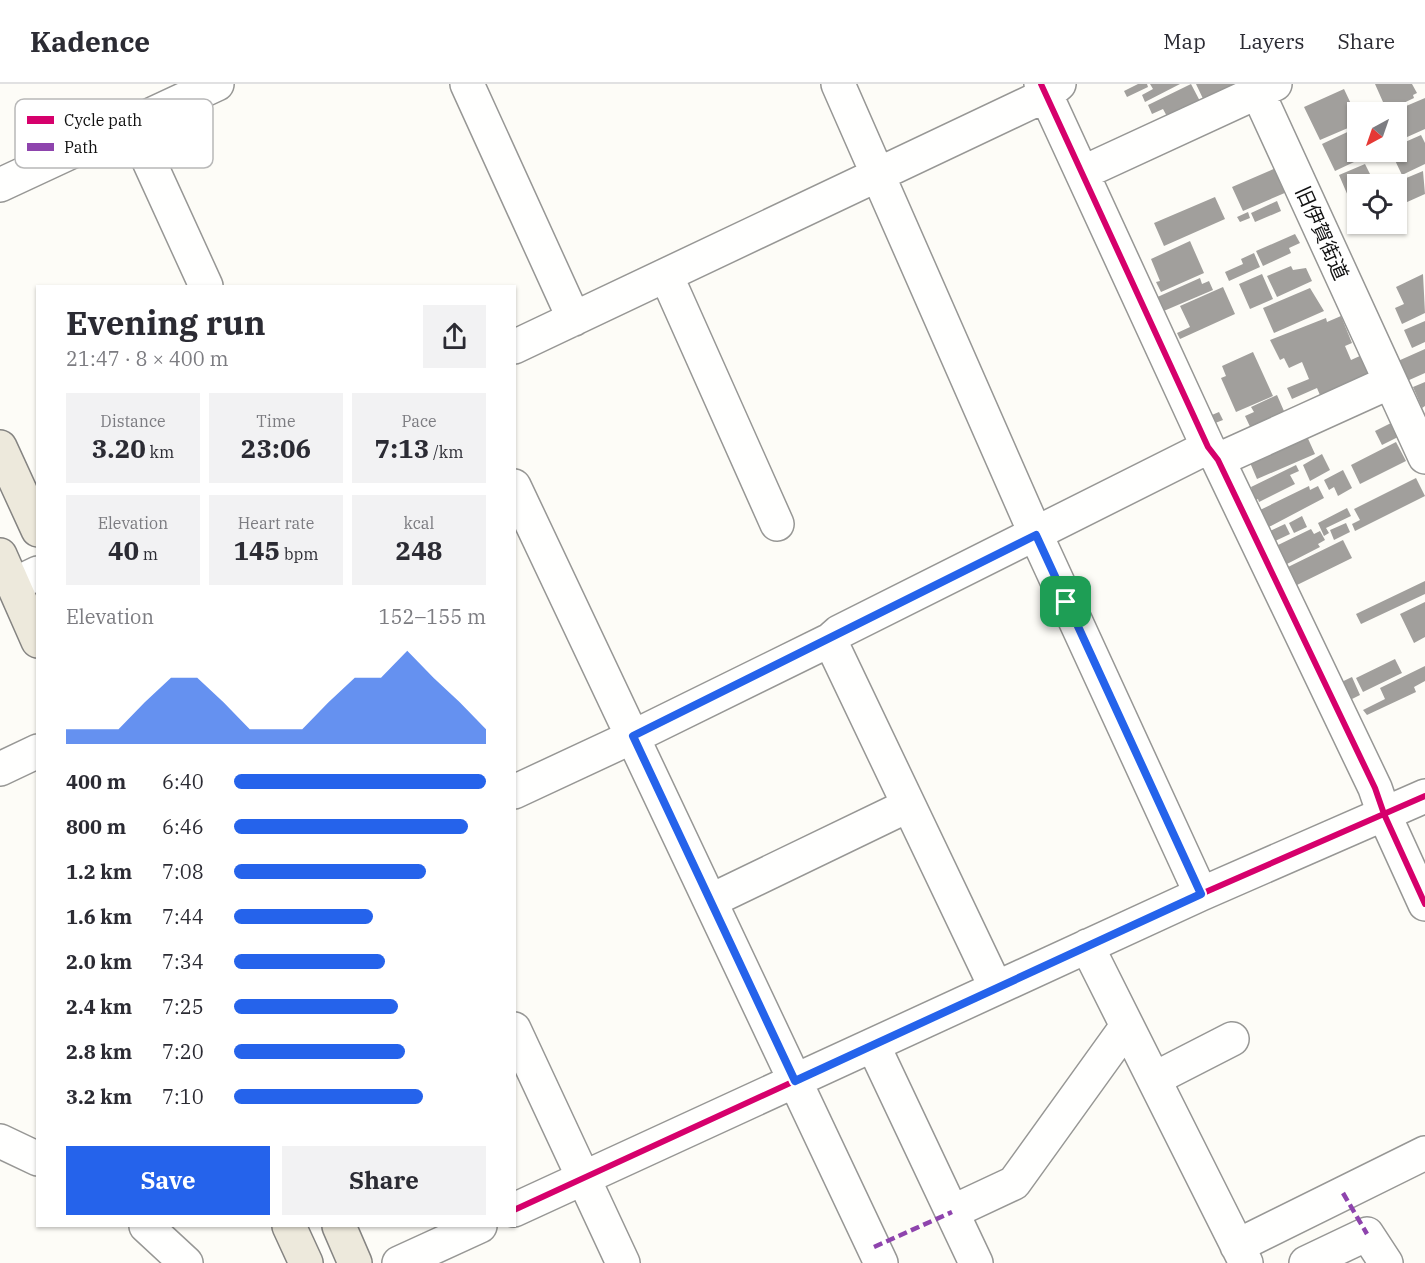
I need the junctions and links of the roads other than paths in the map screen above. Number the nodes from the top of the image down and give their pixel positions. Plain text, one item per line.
1 (217, 84) edge
2 (467, 84) edge
3 (838, 84) edge
4 (1262, 87) edge
5 (1048, 88) edge
6 (185, 99) edge
7 (37, 168) edge
8 (152, 168) edge
9 (1082, 173) junction
10 (877, 175) junction
11 (0, 185) edge
12 (666, 275) junction
13 (206, 285) edge
14 (574, 319) junction
15 (516, 346) edge
16 (1390, 382) junction
17 (0, 447) edge
18 (1213, 453) junction
19 (1425, 457) edge
20 (516, 490) edge
21 (777, 524) dead end
22 (36, 526) edge
23 (1036, 535) junction
24 (0, 555) edge
25 (25, 579) edge
26 (36, 631) edge
27 (830, 640) junction
28 (633, 736) junction
29 (36, 753) edge
30 (0, 770) edge
31 (516, 791) edge
32 (1425, 796) edge
33 (907, 806) junction
34 (1384, 814) junction
35 (1201, 894) junction
36 (710, 901) junction
37 (1425, 904) edge
38 (1087, 946) junction
39 (996, 988) junction
40 (1127, 1026) junction
41 (516, 1033) edge
42 (1232, 1039) dead end
43 (873, 1045) junction
44 (1154, 1079) junction
45 (795, 1081) junction
46 (0, 1141) edge
47 (1425, 1153) edge
48 (36, 1158) edge
49 (583, 1178) junction
50 (516, 1209) edge
51 (952, 1212) junction
52 (289, 1227) edge
53 (339, 1227) edge
54 (478, 1227) edge
55 (152, 1228) edge
56 (1241, 1254) edge
57 (186, 1263) edge
58 (306, 1263) edge
59 (355, 1263) edge
60 (399, 1263) edge
61 (623, 1263) edge
62 (881, 1263) edge
63 (976, 1263) edge
64 (1306, 1263) edge
65 (1386, 1263) edge

1 - 6 street
2 - 14 street
3 - 10 street
4 - 9 street
4 - 16 street, 旧伊賀街道
5 - 9 street
5 - 10 street
7 - 11 street
8 - 13 street
9 - 18 street
10 - 12 street
10 - 23 street
12 - 14 street
12 - 21 street
14 - 15 street
16 - 18 street
16 - 19 street, 旧伊賀街道
17 - 22 main road
18 - 23 street
18 - 34 street
20 - 28 street
23 - 27 street
23 - 35 street
24 - 25 main road
25 - 26 main road
27 - 28 street
27 - 33 street
28 - 31 street
28 - 36 street
29 - 30 street
32 - 34 street
33 - 36 street
33 - 39 street
34 - 35 street
34 - 37 street
35 - 38 street
36 - 45 street
38 - 39 street
38 - 40 street
39 - 43 street
40 - 44 street
40 - 51 street
41 - 49 street
42 - 44 street
43 - 45 street
43 - 51 street
44 - 56 street
45 - 49 street
45 - 62 street
46 - 48 street
47 - 56 street
49 - 50 street
49 - 61 street
51 - 63 street
52 - 58 main road
53 - 59 main road
54 - 60 street
55 - 57 street
64 - 65 street

